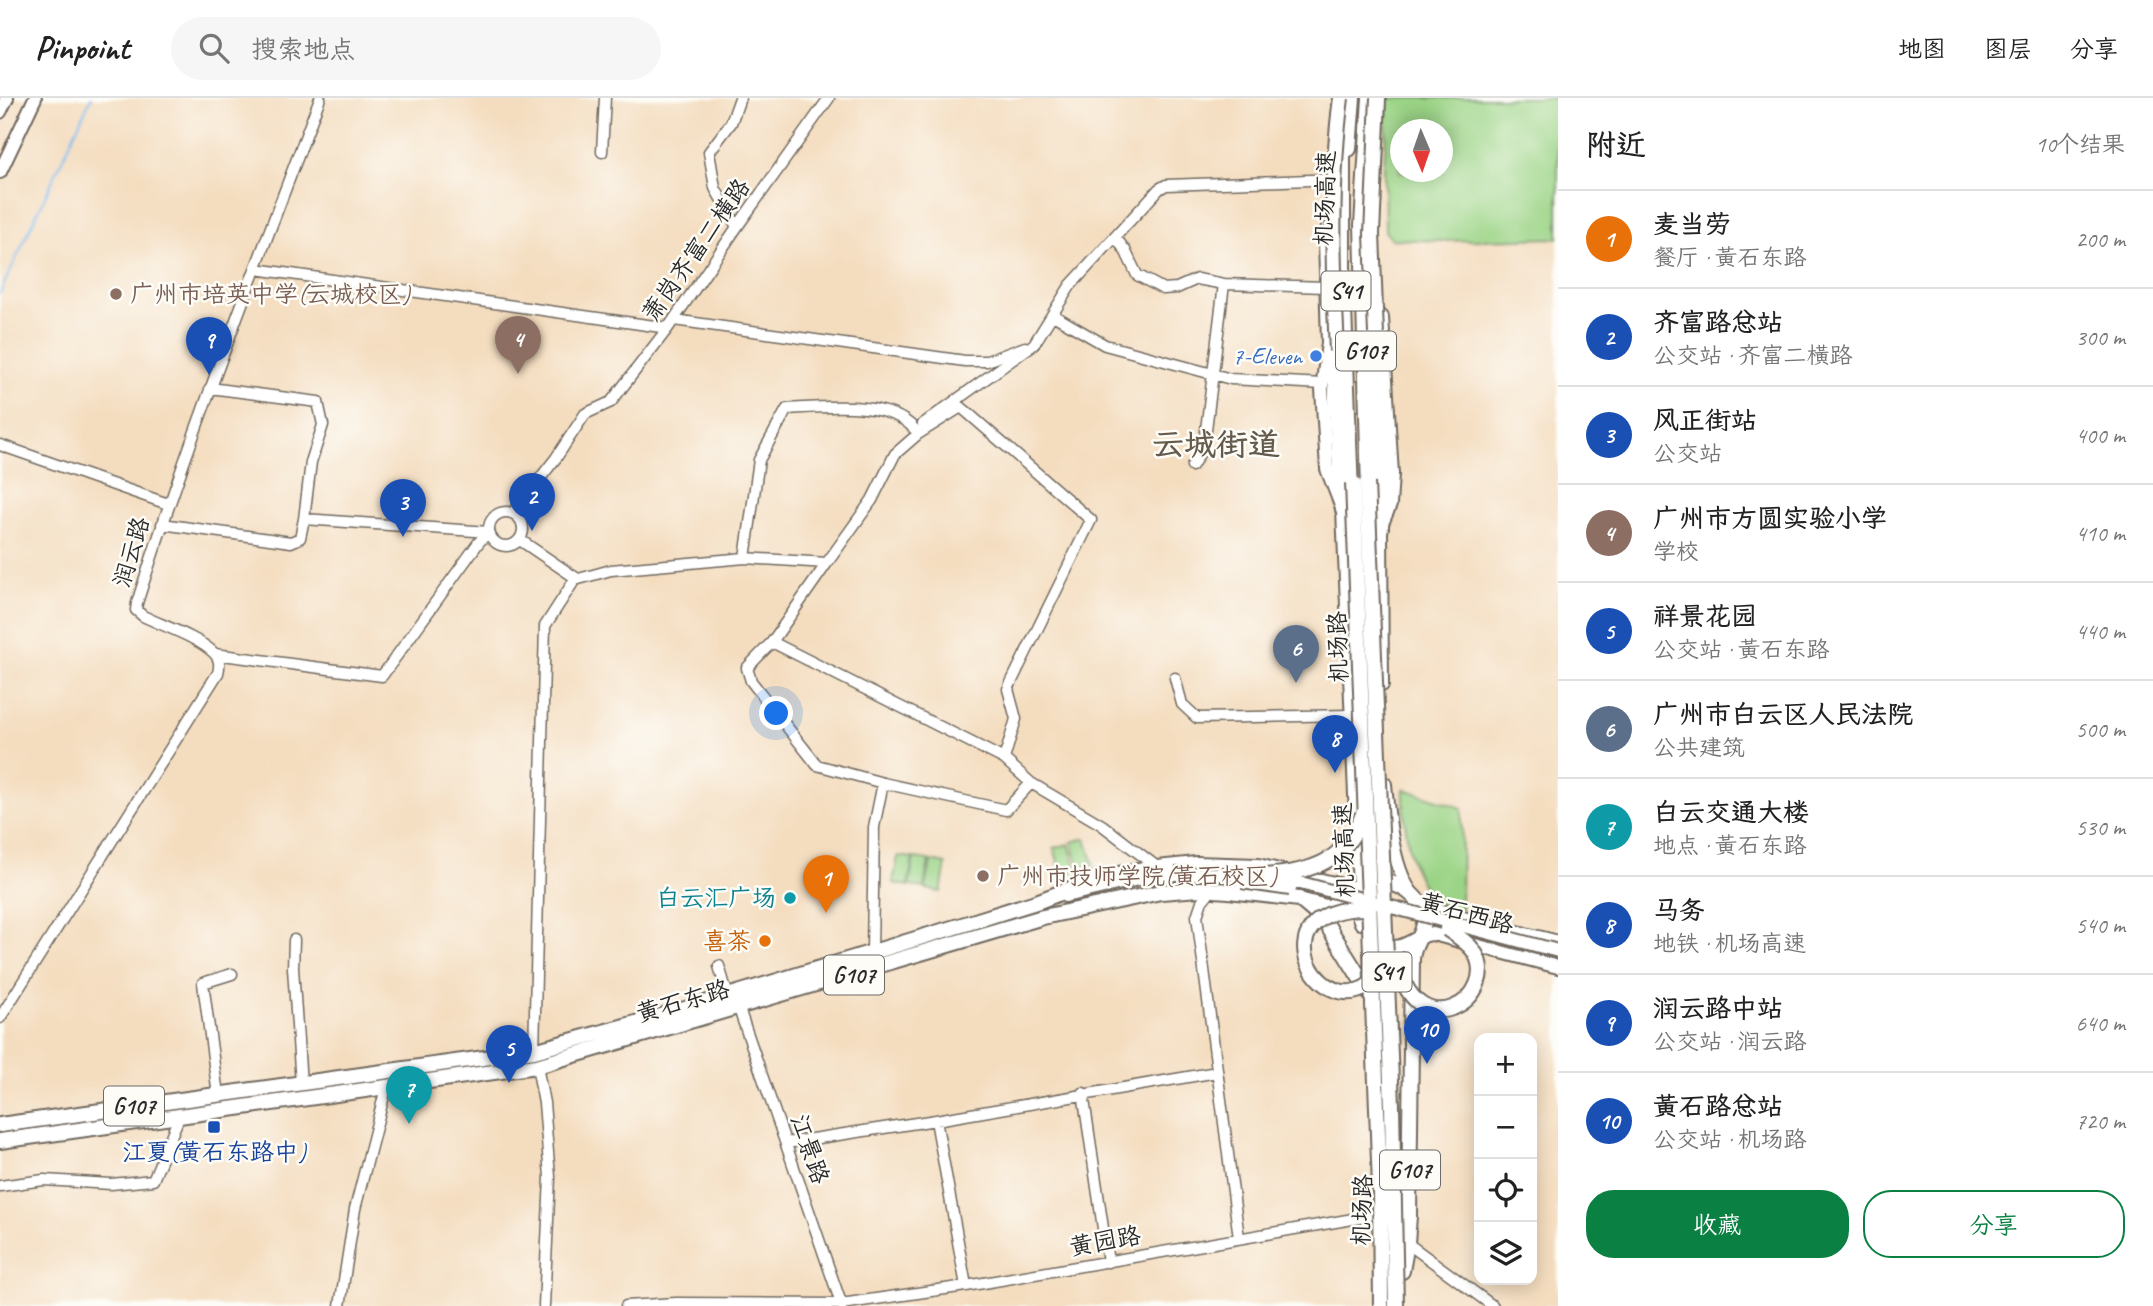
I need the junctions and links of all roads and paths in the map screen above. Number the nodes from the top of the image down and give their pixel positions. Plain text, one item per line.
1 (7, 98) edge
2 (35, 98) edge
3 (320, 98) edge
4 (605, 98) edge
5 (740, 98) edge
6 (829, 98) edge
7 (1341, 98) edge
8 (1347, 98) edge
9 (1353, 98) edge
10 (1368, 98) edge
11 (1378, 98) edge
12 (0, 112) edge
13 (602, 152) dead end
14 (0, 172) edge
15 (1342, 179) junction
16 (1342, 198) junction
17 (1362, 225) junction
18 (737, 227) junction
19 (1115, 237) junction
20 (256, 269) junction
21 (1224, 284) junction
22 (1326, 287) junction
23 (1053, 315) junction
24 (671, 324) junction
25 (1034, 344) junction
26 (1213, 373) junction
27 (1323, 384) junction
28 (210, 388) junction
29 (917, 431) junction
30 (0, 445) edge
31 (1192, 466) dead end
32 (1350, 474) junction
33 (1369, 477) junction
34 (168, 504) junction
35 (1343, 510) junction
36 (513, 513) junction
37 (304, 519) junction
38 (162, 524) junction
39 (1381, 528) junction
40 (489, 532) junction
41 (520, 540) junction
42 (1362, 545) junction
43 (745, 558) junction
44 (827, 563) junction
45 (575, 580) junction
46 (772, 642) junction
47 (215, 654) junction
48 (1366, 655) junction
49 (1175, 678) dead end
50 (1351, 715) junction
51 (1004, 759) junction
52 (883, 783) junction
53 (1031, 783) junction
54 (1385, 783) junction
55 (1354, 786) junction
56 (1367, 800) junction
57 (1157, 867) junction
58 (1264, 876) junction
59 (1300, 876) junction
60 (1175, 878) junction
61 (1338, 884) junction
62 (1211, 890) junction
63 (1414, 896) junction
64 (1299, 899) junction
65 (1365, 900) junction
66 (1040, 901) junction
67 (1331, 907) junction
68 (1043, 917) junction
69 (1471, 919) junction
70 (1361, 923) junction
71 (1447, 929) junction
72 (1372, 939) junction
73 (294, 940) dead end
74 (1416, 941) junction
75 (1464, 942) junction
76 (1558, 942) edge
77 (1558, 951) edge
78 (872, 952) junction
79 (1391, 958) junction
80 (1558, 958) edge
81 (719, 966) dead end
82 (1558, 967) edge
83 (232, 974) dead end
84 (728, 996) junction
85 (1374, 1002) junction
86 (1411, 1002) junction
87 (739, 1009) junction
88 (0, 1018) edge
89 (534, 1051) junction
90 (537, 1066) junction
91 (1217, 1072) junction
92 (301, 1084) junction
93 (386, 1088) junction
94 (1083, 1093) junction
95 (218, 1096) junction
96 (179, 1117) junction
97 (936, 1120) junction
98 (0, 1125) edge
99 (1392, 1127) junction
100 (0, 1141) edge
101 (786, 1143) junction
102 (0, 1186) edge
103 (1376, 1215) junction
104 (1239, 1238) junction
105 (1407, 1243) junction
106 (1108, 1262) junction
107 (1402, 1271) junction
108 (1377, 1276) junction
109 (965, 1286) junction
110 (842, 1305) edge
111 (341, 1306) edge
112 (544, 1306) edge
113 (626, 1306) edge
114 (1379, 1306) edge
115 (1396, 1306) edge
116 (1401, 1306) edge
117 (1493, 1306) edge

1 - 12 main road
2 - 14 main road
3 - 20 street, 润云路
4 - 13 street
5 - 18 street
6 - 18 street, 萧岗齐富二横路
7 - 35 highway, bridge
8 - 15 highway, 机场路
9 - 114 highway, 机场高速 / S41, bridge
10 - 17 highway, 机场路
10 - 115 highway, 机场高速 / S41, bridge
11 - 39 highway, bridge
15 - 16 highway, 机场路
15 - 19 street
16 - 22 main road
16 - 32 highway, 机场路 / G107
17 - 33 highway, 机场路 / G107
17 - 39 main road
18 - 24 street, 萧岗齐富二横路
19 - 21 street
19 - 23 street
20 - 24 street
20 - 28 street, 润云路
21 - 22 street
21 - 26 street
22 - 27 main road
23 - 25 street
23 - 26 street
24 - 25 street
24 - 36 street, 萧岗齐富二横路
25 - 29 street
26 - 27 street
26 - 31 street
27 - 35 main road
28 - 34 street, 润云路
28 - 37 street
29 - 43 street
29 - 44 street
29 - 51 street
30 - 34 street
32 - 35 main road
32 - 42 highway, 机场路 / G107
33 - 39 main road
33 - 42 highway, 机场路 / G107
34 - 38 street, 润云路
35 - 42 main road
35 - 50 main road
36 - 40 street
36 - 41 street
37 - 38 street
37 - 40 street
38 - 47 street, 润云路
39 - 54 main road
40 - 41 street
40 - 47 street
41 - 45 street
42 - 48 highway, 机场路
43 - 44 street
43 - 45 street
44 - 46 street
45 - 89 street
46 - 51 street
46 - 52 street
47 - 88 street
48 - 56 highway, 机场路, bridge
48 - 79 highway, 机场路, bridge
49 - 50 street
50 - 55 main road
51 - 53 street
52 - 53 street
52 - 78 street
53 - 57 street
54 - 55 main road
54 - 63 main road
55 - 65 main road
56 - 58 highway, bridge
56 - 79 highway, 机场路, bridge
57 - 59 highway, G107
57 - 66 highway, G107
58 - 60 main road, 黄石东路, bridge
58 - 65 main road, 黄石东路, bridge
59 - 61 highway, G107
59 - 64 highway
60 - 65 main road, 黄石东路, bridge
60 - 66 main road, 黄石东路
60 - 68 main road, 黄石东路
61 - 65 highway, G107
61 - 67 highway
62 - 64 highway, G107
62 - 68 highway, G107
62 - 91 street
63 - 65 highway, G107
63 - 69 main road
63 - 74 highway, G107
64 - 67 main road
64 - 85 highway, G107
65 - 70 main road
65 - 71 main road, 黄石西路, bridge
65 - 77 main road, 黄石西路, bridge
65 - 79 highway, bridge
66 - 78 highway, 黄石东路 / G107
67 - 70 main road
68 - 87 highway, 黄石东路 / G107
69 - 75 main road
69 - 76 main road
70 - 72 main road
71 - 79 highway, bridge
71 - 80 main road, 黄石西路
72 - 74 main road
72 - 85 main road
73 - 92 street
74 - 75 main road
74 - 86 highway, 机场路 / G107
75 - 82 main road
78 - 84 highway, 黄石东路 / G107
79 - 99 highway, 机场路, bridge
81 - 84 street
83 - 95 street
84 - 89 highway, 黄石东路 / G107
85 - 86 highway
85 - 103 highway, 机场路 / G107
86 - 105 highway, 机场路 / G107
87 - 90 highway, 黄石东路 / G107
87 - 101 street, 江景路
89 - 92 highway, 黄石东路 / G107
90 - 93 highway, 黄石东路 / G107
90 - 112 street
91 - 94 street
91 - 104 street
92 - 95 highway, 黄石东路 / G107
93 - 96 highway, 黄石东路 / G107
93 - 111 street
94 - 97 street
94 - 106 street
95 - 98 highway, 黄石东路 / G107
96 - 100 highway, 黄石东路 / G107
96 - 102 street
97 - 101 street
97 - 109 street
99 - 107 highway, 机场路
99 - 108 highway, 机场路
101 - 110 street, 江景路
103 - 104 street, 黄园路
103 - 108 highway, 机场路 / G107
104 - 106 street, 黄园路
105 - 107 highway, 机场路 / G107
105 - 117 street
106 - 109 street, 黄园路
107 - 116 highway, 机场路 / G107
108 - 114 highway, 机场路 / G107
109 - 110 street, 黄园路
110 - 113 street, 黄园路

